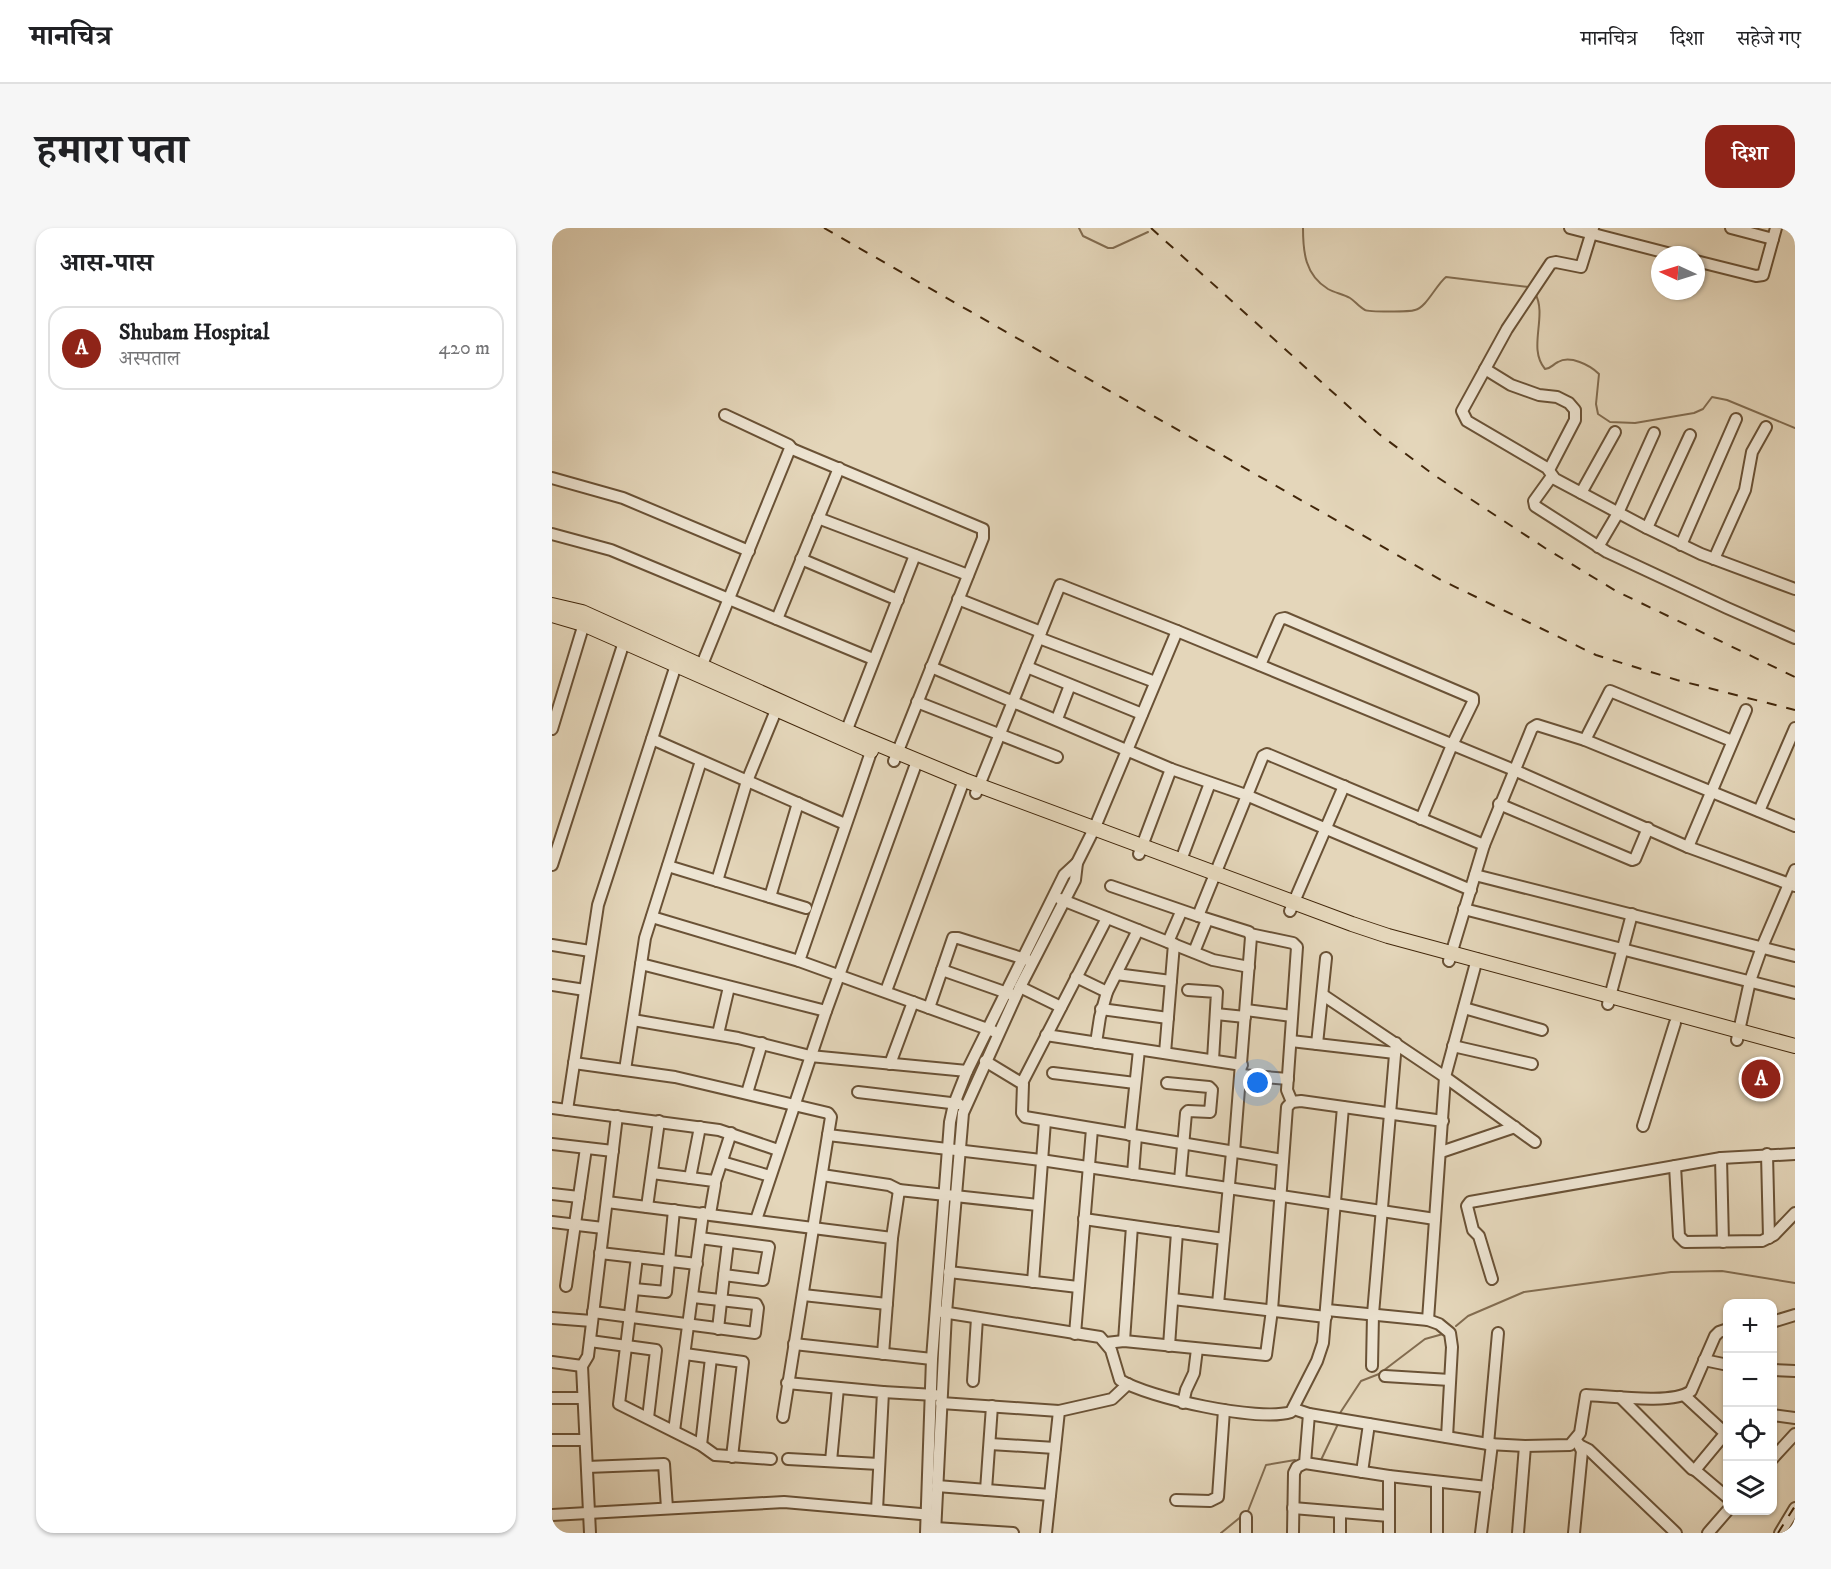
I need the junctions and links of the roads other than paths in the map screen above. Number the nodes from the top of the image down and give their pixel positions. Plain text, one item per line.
1 (1570, 228) edge
2 (1731, 228) edge
3 (1592, 231) edge
4 (1775, 234) edge
5 (1651, 248) edge
6 (1705, 263) edge
7 (1485, 369) junction
8 (725, 415) dead end
9 (1736, 419) dead end
10 (1766, 427) dead end
11 (1615, 432) dead end
12 (1654, 433) dead end
13 (1690, 435) dead end
14 (792, 449) junction
15 (839, 468) junction
16 (1550, 473) junction
17 (552, 478) edge
18 (1581, 493) junction
19 (1618, 513) junction
20 (818, 518) junction
21 (1647, 528) junction
22 (552, 534) edge
23 (1682, 545) junction
24 (1598, 547) junction
25 (749, 550) junction
26 (915, 555) junction
27 (1714, 559) junction
28 (801, 560) junction
29 (968, 575) junction
30 (1795, 589) edge
31 (958, 599) junction
32 (729, 600) junction
33 (897, 600) junction
34 (552, 605) edge
35 (552, 615) edge
36 (585, 619) junction
37 (777, 620) junction
38 (1177, 630) junction
39 (1040, 635) junction
40 (1795, 638) edge
41 (624, 642) junction
42 (873, 659) junction
43 (676, 665) junction
44 (1260, 665) junction
45 (932, 667) junction
46 (1027, 667) junction
47 (700, 670) junction
48 (1155, 682) junction
49 (1070, 685) junction
50 (1014, 700) junction
51 (917, 702) junction
52 (778, 706) junction
53 (1746, 710) dead end
54 (1142, 714) junction
55 (1057, 719) junction
56 (553, 722) edge
57 (1795, 728) edge
58 (1000, 735) junction
59 (844, 736) junction
60 (652, 739) junction
61 (1585, 740) junction
62 (1732, 741) junction
63 (1452, 745) junction
64 (1127, 749) junction
65 (871, 752) junction
66 (895, 757) junction
67 (1057, 758) dead end
68 (701, 761) junction
69 (916, 765) junction
70 (1171, 769) junction
71 (1514, 770) junction
72 (747, 781) junction
73 (1210, 783) junction
74 (963, 784) junction
75 (1344, 786) junction
76 (978, 790) junction
77 (1711, 791) junction
78 (1246, 795) junction
79 (798, 803) junction
80 (1499, 804) junction
81 (1759, 811) junction
82 (1421, 819) junction
83 (845, 824) junction
84 (1795, 826) edge
85 (1648, 828) junction
86 (1327, 829) junction
87 (1093, 832) junction
88 (1484, 845) junction
89 (1688, 847) junction
90 (1140, 850) junction
91 (1181, 860) junction
92 (552, 865) edge
93 (668, 866) junction
94 (1795, 870) edge
95 (1475, 875) junction
96 (1215, 878) junction
97 (717, 881) junction
98 (1792, 885) edge
99 (1111, 886) dead end
100 (1470, 890) junction
101 (770, 897) junction
102 (1059, 898) junction
103 (1292, 907) junction
104 (806, 908) dead end
105 (1464, 909) junction
106 (1181, 912) junction
107 (1632, 914) junction
108 (652, 917) junction
109 (1107, 918) junction
110 (1202, 918) junction
111 (1138, 930) junction
112 (1250, 934) junction
113 (1171, 943) junction
114 (552, 945) edge
115 (1762, 947) junction
116 (1622, 948) junction
117 (590, 951) junction
118 (1194, 952) junction
119 (1795, 956) edge
120 (1450, 957) junction
121 (1326, 958) dead end
122 (1028, 960) junction
123 (799, 961) junction
124 (641, 964) junction
125 (1476, 964) junction
126 (1249, 967) junction
127 (942, 970) junction
128 (1116, 974) junction
129 (839, 975) junction
130 (1076, 977) junction
131 (1171, 981) junction
132 (1750, 981) junction
133 (552, 985) edge
134 (729, 987) junction
135 (585, 990) junction
136 (1188, 990) dead end
137 (886, 991) junction
138 (1014, 992) junction
139 (1107, 992) junction
140 (1795, 993) edge
141 (1323, 995) junction
142 (1609, 1000) junction
143 (913, 1002) junction
144 (1061, 1007) junction
145 (929, 1008) junction
146 (1464, 1008) junction
147 (1101, 1009) junction
148 (826, 1011) junction
149 (1216, 1014) junction
150 (1246, 1014) junction
151 (1292, 1016) junction
152 (1168, 1018) junction
153 (633, 1020) junction
154 (1676, 1023) junction
155 (1542, 1030) dead end
156 (993, 1031) junction
157 (718, 1034) junction
158 (1046, 1035) junction
159 (1738, 1036) junction
160 (1290, 1041) junction
161 (762, 1043) junction
162 (1096, 1043) junction
163 (1317, 1044) junction
164 (1453, 1046) junction
165 (1795, 1046) edge
166 (1395, 1048) junction
167 (1139, 1050) junction
168 (1164, 1053) junction
169 (1795, 1055) edge
170 (810, 1056) junction
171 (1213, 1060) junction
172 (985, 1062) junction
173 (574, 1063) junction
174 (890, 1064) junction
175 (1532, 1064) dead end
176 (625, 1070) junction
177 (1241, 1070) junction
178 (967, 1071) junction
179 (1053, 1073) dead end
180 (1445, 1077) junction
181 (1288, 1079) junction
182 (1022, 1083) junction
183 (1135, 1083) junction
184 (1167, 1083) dead end
185 (858, 1092) dead end
186 (747, 1093) junction
187 (1292, 1102) junction
188 (959, 1104) junction
189 (794, 1106) junction
190 (1343, 1107) junction
191 (552, 1108) edge
192 (567, 1110) junction
193 (1389, 1113) junction
194 (617, 1116) junction
195 (659, 1121) junction
196 (1045, 1121) junction
197 (1443, 1122) junction
198 (1643, 1126) dead end
199 (700, 1127) junction
200 (1515, 1127) junction
201 (1092, 1129) junction
202 (731, 1133) junction
203 (828, 1135) junction
204 (1133, 1136) junction
205 (1535, 1142) dead end
206 (552, 1144) edge
207 (1184, 1144) junction
208 (586, 1148) junction
209 (954, 1148) junction
210 (778, 1150) junction
211 (613, 1151) junction
212 (1233, 1152) junction
213 (1441, 1152) junction
214 (1767, 1154) junction
215 (1795, 1154) edge
216 (1722, 1158) junction
217 (1041, 1160) junction
218 (1283, 1160) junction
219 (722, 1162) junction
220 (1675, 1166) junction
221 (1089, 1168) junction
222 (652, 1173) junction
223 (1133, 1174) junction
224 (822, 1175) junction
225 (770, 1176) junction
226 (690, 1178) junction
227 (1180, 1180) junction
228 (715, 1182) junction
229 (1228, 1187) junction
230 (899, 1190) junction
231 (552, 1194) edge
232 (950, 1195) junction
233 (1280, 1195) junction
234 (579, 1197) junction
235 (607, 1202) junction
236 (1335, 1204) junction
237 (1038, 1205) junction
238 (647, 1207) junction
239 (675, 1210) junction
240 (1382, 1210) junction
241 (1795, 1213) edge
242 (706, 1214) junction
243 (1084, 1219) junction
244 (1435, 1219) junction
245 (756, 1220) junction
246 (552, 1222) edge
247 (575, 1225) junction
248 (1132, 1226) junction
249 (603, 1228) junction
250 (813, 1228) junction
251 (1177, 1232) junction
252 (892, 1238) junction
253 (700, 1239) junction
254 (1224, 1239) junction
255 (1769, 1239) junction
256 (728, 1242) junction
257 (1723, 1242) junction
258 (600, 1253) junction
259 (638, 1257) junction
260 (669, 1261) junction
261 (697, 1264) junction
262 (949, 1272) junction
263 (724, 1275) junction
264 (1492, 1279) dead end
265 (1033, 1282) junction
266 (566, 1286) dead end
267 (1078, 1287) junction
268 (634, 1289) junction
269 (803, 1295) junction
270 (693, 1297) junction
271 (1173, 1299) junction
272 (721, 1300) junction
273 (887, 1304) junction
274 (1218, 1304) junction
275 (1272, 1310) junction
276 (941, 1312) junction
277 (1327, 1313) junction
278 (1373, 1314) junction
279 (1795, 1315) edge
280 (631, 1317) junction
281 (552, 1318) edge
282 (589, 1318) junction
283 (977, 1318) junction
284 (1428, 1320) junction
285 (1777, 1321) edge
286 (689, 1325) junction
287 (718, 1329) junction
288 (1723, 1331) edge
289 (1498, 1333) dead end
290 (1074, 1334) junction
291 (590, 1341) junction
292 (1124, 1341) junction
293 (1106, 1343) junction
294 (794, 1344) junction
295 (625, 1346) junction
296 (1169, 1346) junction
297 (1197, 1349) junction
298 (685, 1354) junction
299 (883, 1354) junction
300 (711, 1358) junction
301 (932, 1359) junction
302 (1704, 1360) junction
303 (552, 1362) edge
304 (584, 1363) junction
305 (1723, 1364) edge
306 (1372, 1366) dead end
307 (1777, 1370) edge
308 (1795, 1371) edge
309 (1385, 1376) dead end
310 (1450, 1380) junction
311 (973, 1381) dead end
312 (787, 1383) junction
313 (1128, 1384) junction
314 (838, 1388) junction
315 (883, 1392) junction
316 (1685, 1396) junction
317 (1620, 1397) junction
318 (552, 1398) edge
319 (583, 1398) junction
320 (938, 1398) junction
321 (1183, 1403) junction
322 (992, 1406) junction
323 (1293, 1409) junction
324 (1224, 1410) junction
325 (1059, 1411) junction
326 (1309, 1414) junction
327 (1777, 1416) edge
328 (783, 1417) dead end
329 (648, 1418) junction
330 (1795, 1418) edge
331 (1369, 1424) junction
332 (674, 1431) junction
333 (1795, 1434) edge
334 (1447, 1437) junction
335 (552, 1440) edge
336 (585, 1440) junction
337 (1578, 1443) junction
338 (990, 1444) junction
339 (1490, 1444) junction
340 (701, 1446) junction
341 (1525, 1446) junction
342 (1055, 1448) junction
343 (1777, 1454) edge
344 (732, 1457) junction
345 (771, 1458) dead end
346 (788, 1459) dead end
347 (831, 1461) junction
348 (1305, 1462) junction
349 (879, 1464) junction
350 (587, 1467) junction
351 (1695, 1470) junction
352 (1362, 1472) junction
353 (1389, 1476) junction
354 (1437, 1482) junction
355 (937, 1486) junction
356 (1487, 1487) junction
357 (986, 1490) junction
358 (1723, 1494) edge
359 (1050, 1495) junction
360 (1176, 1500) dead end
361 (667, 1508) junction
362 (1293, 1508) junction
363 (1795, 1508) edge
364 (877, 1510) junction
365 (1340, 1512) junction
366 (590, 1513) junction
367 (931, 1514) junction
368 (552, 1515) edge
369 (1724, 1515) edge
370 (1389, 1516) junction
371 (1246, 1517) dead end
372 (932, 1531) edge
373 (590, 1533) edge
374 (1013, 1533) edge
375 (1046, 1533) edge
376 (1246, 1533) edge
377 (1293, 1533) edge
378 (1340, 1533) edge
379 (1389, 1533) edge
380 (1437, 1533) edge
381 (1481, 1533) edge
382 (1518, 1533) edge
383 (1574, 1533) edge
384 (1675, 1533) edge
385 (1708, 1533) edge
386 (1780, 1533) edge

1 - 3 street
2 - 4 street
3 - 5 street
3 - 7 street
4 - 6 street
7 - 16 street
7 - 16 street
8 - 14 street
9 - 23 street
10 - 27 street
11 - 18 street
12 - 19 street
13 - 21 street
14 - 15 street
14 - 25 street
15 - 20 street
15 - 29 street
16 - 18 street
16 - 24 street
17 - 25 street
18 - 19 street
19 - 21 street
19 - 24 street
20 - 26 street
20 - 28 street
21 - 23 street
22 - 32 street
23 - 27 street
24 - 40 street
25 - 32 street
26 - 29 street
26 - 33 street
27 - 30 street
28 - 33 street
28 - 37 street
29 - 31 street
31 - 39 street
31 - 45 street
32 - 37 street
32 - 47 street
33 - 42 street
34 - 36 main road
35 - 36 main road
36 - 41 main road
36 - 47 main road
36 - 56 street
37 - 42 street
38 - 39 street
38 - 44 street
38 - 48 street
39 - 46 street
39 - 48 street
41 - 43 main road
41 - 92 street
42 - 59 street
43 - 47 main road
43 - 60 street
44 - 63 street
44 - 63 street
45 - 50 street
45 - 51 street
46 - 49 street
46 - 50 street
47 - 52 main road
48 - 54 street
49 - 54 street
49 - 55 street
50 - 55 street
50 - 58 street
51 - 58 street
51 - 66 street
52 - 59 main road
52 - 72 street
53 - 62 street
54 - 64 street
55 - 64 street
57 - 81 street
58 - 67 street
58 - 76 street
59 - 65 main road
59 - 66 main road
60 - 68 street
60 - 117 street
61 - 62 street
61 - 71 street
61 - 77 street
62 - 77 street
63 - 71 street
63 - 82 street
64 - 70 street
64 - 87 street
65 - 66 main road
65 - 83 street
66 - 69 main road
68 - 72 street
68 - 93 street
69 - 74 main road
69 - 129 street
70 - 73 street
70 - 90 street
71 - 80 street
71 - 85 street
72 - 79 street
72 - 97 street
73 - 78 street
73 - 91 street
74 - 76 main road
74 - 137 street
75 - 78 street
75 - 82 street
75 - 86 street
76 - 87 main road
77 - 81 street
77 - 89 street
78 - 86 street
78 - 96 street
79 - 83 street
79 - 101 street
80 - 85 street
80 - 88 street
81 - 84 street
82 - 88 street
83 - 123 street
85 - 89 street
86 - 100 street
86 - 103 street
87 - 90 main road
87 - 102 street
88 - 95 street
89 - 98 street
90 - 91 main road
90 - 96 main road
91 - 96 main road
93 - 97 street
93 - 108 street
94 - 98 street
95 - 100 street
95 - 107 street
96 - 103 main road
96 - 110 street
97 - 101 street
98 - 115 street
99 - 106 street
100 - 105 street
101 - 104 street
102 - 109 street
102 - 122 street
103 - 120 main road
105 - 116 street
105 - 120 street
106 - 110 street
106 - 113 street
107 - 115 street
107 - 116 street
108 - 123 street
108 - 124 street
109 - 111 street
109 - 130 street
110 - 112 street
110 - 118 street
111 - 113 street
111 - 128 street
112 - 126 street
112 - 151 street
113 - 118 street
113 - 131 street
114 - 117 street
115 - 119 street
115 - 132 street
116 - 132 street
116 - 142 street
117 - 135 street
118 - 126 street
120 - 125 main road
121 - 141 street
122 - 127 street
122 - 138 street
123 - 129 street
124 - 134 street
124 - 153 street
125 - 142 main road
125 - 146 street
126 - 150 street
127 - 138 street
127 - 145 street
128 - 131 street
128 - 139 street
129 - 137 street
129 - 148 street
130 - 139 street
130 - 144 street
131 - 152 street
132 - 140 street
132 - 159 street
133 - 135 street
134 - 148 street
134 - 157 street
135 - 173 street
136 - 149 street
137 - 143 street
138 - 144 street
138 - 156 street
139 - 147 street
141 - 163 street
141 - 166 street
142 - 154 main road
142 - 159 main road
143 - 145 street
143 - 174 street
144 - 158 street
145 - 156 street
146 - 155 street
146 - 164 street
147 - 152 street
147 - 162 street
148 - 170 street
149 - 150 street
149 - 171 street
150 - 151 street
150 - 177 street
151 - 160 street
152 - 168 street
153 - 157 street
153 - 176 street
154 - 159 main road
154 - 198 street
156 - 172 street
156 - 178 street
157 - 161 street
158 - 162 street
158 - 182 street
159 - 165 main road
159 - 169 main road
160 - 163 street
160 - 181 street
161 - 170 street
161 - 186 street
162 - 167 street
163 - 166 street
164 - 175 street
164 - 180 street
166 - 180 street
166 - 193 street
167 - 168 street
167 - 183 street
168 - 171 street
170 - 174 street
170 - 189 street
171 - 177 street
172 - 182 street
172 - 188 street
173 - 176 street
173 - 192 street
174 - 178 street
176 - 186 street
177 - 181 street
177 - 212 street
178 - 188 street
179 - 183 street
180 - 197 street
180 - 200 street
181 - 187 street
182 - 196 street
183 - 204 street
184 - 207 street
185 - 188 street
186 - 189 street
187 - 190 street
187 - 218 street
188 - 209 street
189 - 203 street
189 - 210 street
190 - 193 street
190 - 236 street
191 - 192 street
192 - 194 street
193 - 197 street
193 - 240 street
194 - 195 street
194 - 211 street
195 - 199 street
195 - 222 street
196 - 201 street
196 - 217 street
197 - 213 street
199 - 202 street
199 - 226 street
200 - 205 street
200 - 213 street
201 - 204 street
201 - 221 street
202 - 210 street
202 - 219 street
203 - 209 street
203 - 224 street
204 - 207 street
204 - 223 street
206 - 208 street
207 - 212 street
207 - 227 street
208 - 211 street
208 - 234 street
209 - 217 street
209 - 232 street
210 - 225 street
211 - 235 street
212 - 218 street
212 - 229 street
213 - 244 street
214 - 215 street
214 - 216 street
214 - 255 street
216 - 220 street
216 - 257 street
217 - 221 street
217 - 237 street
218 - 233 street
219 - 225 street
219 - 228 street
220 - 257 street
220 - 264 street
221 - 223 street
221 - 243 street
222 - 226 street
222 - 238 street
223 - 227 street
224 - 230 street
224 - 250 street
225 - 245 street
226 - 228 street
227 - 229 street
228 - 242 street
229 - 233 street
229 - 254 street
230 - 232 street
230 - 252 street
231 - 234 street
232 - 237 street
232 - 262 street
232 - 276 street
233 - 236 street
233 - 275 street
234 - 247 street
235 - 238 street
235 - 249 street
236 - 240 street
236 - 277 street
237 - 265 street
238 - 239 street
239 - 242 street
239 - 260 street
240 - 244 street
240 - 278 street
241 - 255 street
242 - 245 street
242 - 253 street
243 - 248 street
243 - 267 street
244 - 284 street
245 - 250 street
246 - 247 street
247 - 249 street
247 - 266 street
248 - 251 street
248 - 292 street
249 - 258 street
250 - 252 street
250 - 269 street
251 - 254 street
251 - 271 street
252 - 273 street
253 - 256 street
253 - 261 street
254 - 274 street
255 - 257 street
256 - 263 street
256 - 263 street
258 - 259 street
258 - 282 street
259 - 260 street
259 - 268 street
260 - 261 street
260 - 268 street
261 - 270 street
262 - 265 street
262 - 276 street
263 - 272 street
265 - 267 street
267 - 290 street
268 - 280 street
269 - 273 street
269 - 294 street
270 - 272 street
270 - 286 street
271 - 274 street
271 - 296 street
272 - 287 street
272 - 287 street
273 - 299 street
274 - 275 street
275 - 277 street
275 - 297 street
276 - 283 street
276 - 301 street
276 - 320 street
277 - 278 street
277 - 323 street
278 - 284 street
278 - 306 street
279 - 285 street
280 - 282 street
280 - 286 street
280 - 295 street
281 - 282 street
282 - 291 street
283 - 290 street
283 - 311 street
284 - 310 street
286 - 287 street
286 - 298 street
288 - 302 street
289 - 339 street
290 - 293 street
291 - 295 street
291 - 304 street
292 - 293 street
292 - 296 street
293 - 313 street
294 - 299 street
294 - 312 street
295 - 329 street
295 - 329 street
296 - 297 street
297 - 321 street
298 - 300 street
298 - 332 street
299 - 301 street
300 - 340 street
300 - 344 street
301 - 320 street
302 - 305 street
302 - 316 street
303 - 304 street
304 - 319 street
307 - 308 street
309 - 310 street
310 - 334 street
312 - 314 street
312 - 328 street
313 - 321 street
313 - 325 street
314 - 315 street
314 - 347 street
315 - 320 street
315 - 349 street
316 - 317 street
316 - 351 street
317 - 337 street
317 - 351 street
318 - 319 street
319 - 336 street
320 - 322 street
320 - 355 street
320 - 367 street
321 - 324 street
322 - 325 street
322 - 338 street
323 - 324 street
323 - 326 street
324 - 360 street
325 - 342 street
326 - 331 street
326 - 348 street
327 - 330 street
329 - 332 street
331 - 334 street
331 - 352 street
332 - 340 street
333 - 343 street
334 - 339 street
335 - 336 street
336 - 350 street
337 - 341 street
337 - 383 street
337 - 384 street
338 - 342 street
338 - 357 street
339 - 341 street
339 - 356 street
340 - 344 street
341 - 382 street
342 - 359 street
344 - 345 street
346 - 347 street
347 - 349 street
348 - 352 street
348 - 362 street
349 - 364 street
350 - 361 street
350 - 366 street
351 - 358 street
352 - 353 street
353 - 354 street
353 - 370 street
354 - 356 street
354 - 380 street
355 - 357 street
355 - 367 street
356 - 381 street
357 - 359 street
359 - 375 street
361 - 364 street
361 - 366 street
362 - 365 street
362 - 377 street
363 - 386 street
364 - 367 street
365 - 370 street
365 - 378 street
366 - 368 street
366 - 373 street
367 - 372 street
369 - 385 street
370 - 379 street
371 - 376 street
372 - 374 street

